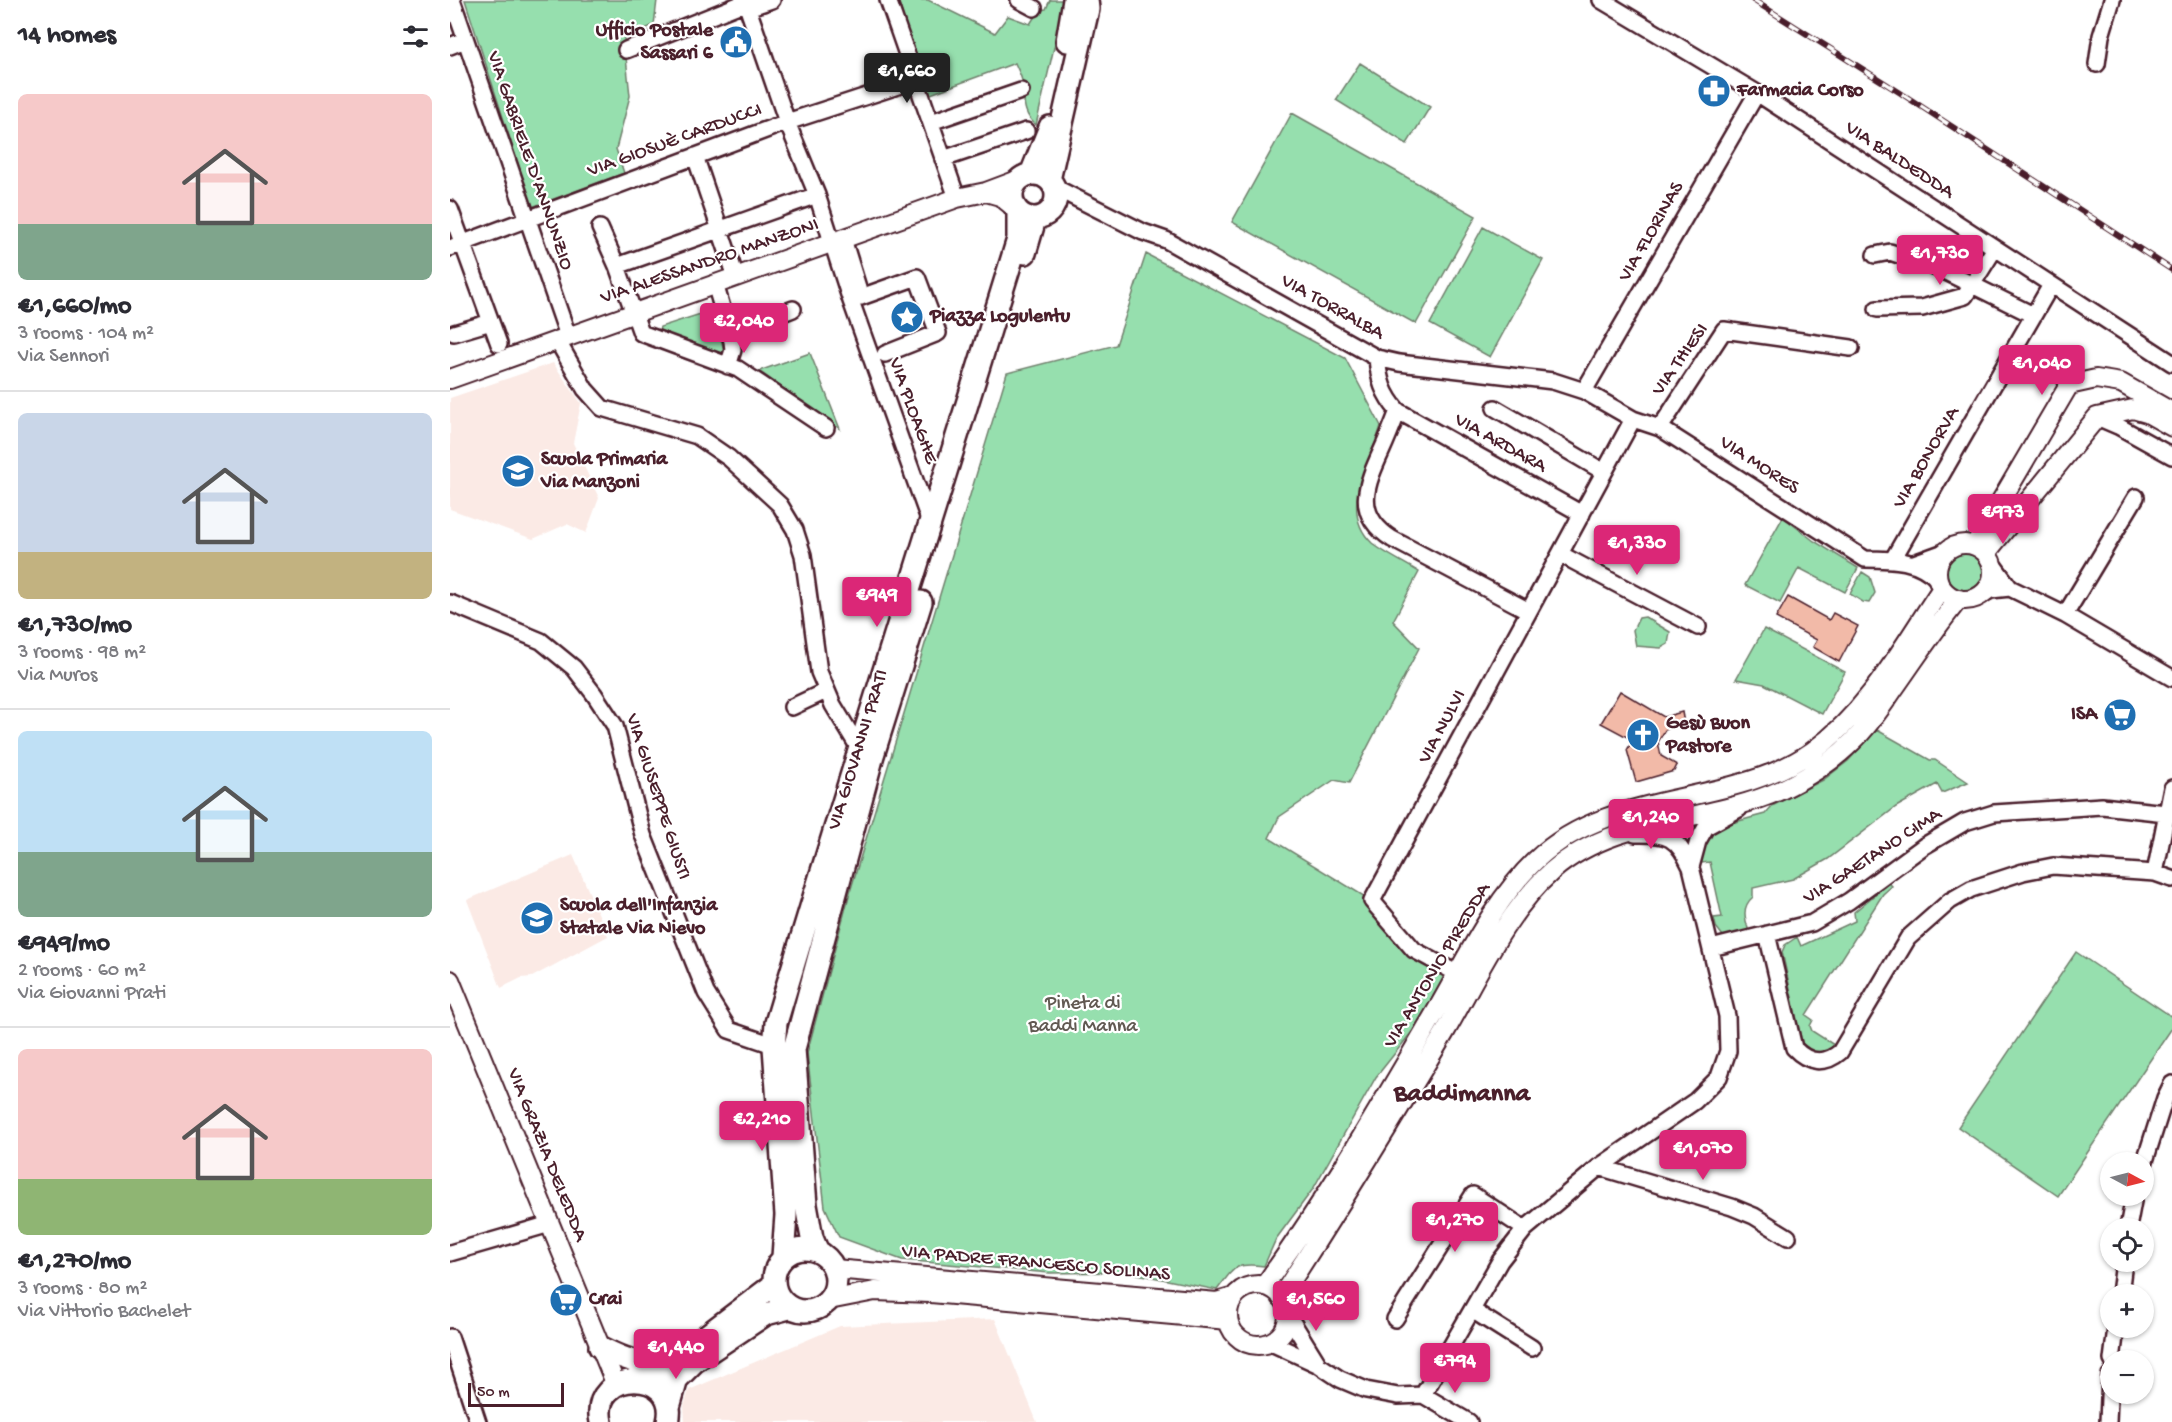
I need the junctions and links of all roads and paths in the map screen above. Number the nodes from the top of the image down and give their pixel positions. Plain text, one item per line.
1 (452, 0) edge
2 (772, 0) edge
3 (888, 0) edge
4 (1019, 0) edge
5 (1074, 0) edge
6 (1087, 0) edge
7 (1601, 0) edge
8 (2112, 0) edge
9 (746, 3) edge
10 (1034, 8) dead end
11 (457, 43) edge
12 (626, 50) dead end
13 (2097, 64) dead end
14 (916, 80) junction
15 (1021, 91) dead end
16 (1756, 93) junction
17 (787, 122) junction
18 (931, 122) junction
19 (1026, 130) dead end
20 (695, 156) junction
21 (943, 159) junction
22 (1042, 185) junction
23 (986, 192) junction
24 (817, 195) junction
25 (957, 198) junction
26 (450, 209) edge
27 (1023, 213) junction
28 (527, 218) junction
29 (600, 228) dead end
30 (720, 230) junction
31 (838, 241) junction
32 (456, 245) edge
33 (1995, 248) junction
34 (1875, 255) dead end
35 (617, 266) junction
36 (736, 277) junction
37 (715, 284) junction
38 (1973, 285) junction
39 (2050, 285) junction
40 (793, 309) dead end
41 (1877, 309) dead end
42 (634, 313) junction
43 (2033, 315) junction
44 (490, 322) junction
45 (454, 333) dead end
46 (729, 334) junction
47 (563, 338) junction
48 (499, 344) dead end
49 (1851, 348) dead end
50 (885, 354) dead end
51 (1377, 358) junction
52 (2172, 363) edge
53 (728, 366) junction
54 (450, 379) edge
55 (1584, 391) junction
56 (1496, 408) dead end
57 (1398, 411) junction
58 (2172, 412) edge
59 (2097, 417) junction
60 (1633, 419) junction
61 (2172, 427) edge
62 (826, 428) dead end
63 (1660, 428) junction
64 (2172, 456) edge
65 (1604, 472) junction
66 (2136, 497) dead end
67 (1582, 514) junction
68 (931, 525) junction
69 (1947, 551) junction
70 (1984, 553) junction
71 (1560, 554) junction
72 (1893, 559) junction
73 (1914, 563) junction
74 (1940, 585) junction
75 (2010, 588) junction
76 (1979, 596) junction
77 (1959, 599) junction
78 (450, 603) edge
79 (1529, 611) junction
80 (2066, 615) junction
81 (1698, 627) dead end
82 (2172, 678) edge
83 (826, 690) junction
84 (792, 707) dead end
85 (859, 748) junction
86 (2172, 788) edge
87 (1755, 801) junction
88 (2166, 813) junction
89 (1614, 835) junction
90 (1691, 867) junction
91 (2155, 873) junction
92 (2172, 879) edge
93 (1767, 934) junction
94 (1711, 948) junction
95 (1458, 974) junction
96 (452, 988) edge
97 (784, 1048) junction
98 (2172, 1084) edge
99 (2148, 1152) edge
100 (1599, 1167) junction
101 (550, 1224) junction
102 (1525, 1229) junction
103 (1788, 1236) dead end
104 (818, 1252) junction
105 (450, 1253) edge
106 (783, 1257) junction
107 (834, 1269) junction
108 (773, 1285) junction
109 (1264, 1286) junction
110 (1234, 1296) junction
111 (1281, 1297) junction
112 (829, 1300) junction
113 (789, 1308) junction
114 (1472, 1310) junction
115 (1288, 1315) junction
116 (1395, 1319) dead end
117 (1228, 1320) junction
118 (450, 1337) edge
119 (1271, 1342) junction
120 (600, 1347) junction
121 (1532, 1348) dead end
122 (678, 1357) junction
123 (1319, 1365) junction
124 (632, 1383) junction
125 (1423, 1395) junction
126 (2109, 1404) edge
127 (668, 1414) edge
128 (596, 1421) edge
129 (478, 1422) edge
130 (1470, 1422) edge
131 (2108, 1422) edge

1 - 11 street, VIA GABRIELE D'ANNUNZIO
2 - 9 street
3 - 14 street
4 - 10 street
5 - 22 main road
6 - 22 main road
7 - 16 street, VIA BALDEDDA
8 - 13 street
9 - 12 street
9 - 17 street
11 - 28 street, VIA GABRIELE D'ANNUNZIO
14 - 17 street, VIA GIOSUÈ CARDUCCI
14 - 18 street
15 - 18 street
16 - 33 street, VIA BALDEDDA
16 - 55 street, VIA FLORINAS
17 - 20 street, VIA GIOSUÈ CARDUCCI
17 - 24 street
18 - 21 street
19 - 21 street
20 - 28 street, VIA GIOSUÈ CARDUCCI
20 - 30 street
21 - 25 street
22 - 23 street, VIA ALESSANDRO MANZONI
22 - 27 main road
22 - 27 main road
22 - 51 street, VIA TORRALBA
23 - 25 street, VIA ALESSANDRO MANZONI
23 - 27 street
24 - 30 street
24 - 31 street
25 - 31 street, VIA ALESSANDRO MANZONI
26 - 32 street
27 - 68 main road, VIA GIOVANNI PRATI
27 - 97 main road, VIA GIOVANNI PRATI
28 - 32 street, VIA GIOSUÈ CARDUCCI
28 - 47 street, VIA GABRIELE D'ANNUNZIO
29 - 35 street
30 - 35 street
30 - 36 street
31 - 36 street, VIA ALESSANDRO MANZONI
31 - 50 street
31 - 68 street, VIA PLOAGHE
32 - 44 street
33 - 38 street
33 - 39 street, VIA BALDEDDA
34 - 38 street
35 - 42 street
36 - 37 street, VIA ALESSANDRO MANZONI
37 - 42 street, VIA ALESSANDRO MANZONI
37 - 46 street
38 - 41 street
38 - 43 street
39 - 43 street, VIA BONORVA
39 - 52 street, VIA BALDEDDA
40 - 46 street
42 - 47 street, VIA ALESSANDRO MANZONI
42 - 53 street
43 - 72 street, VIA BONORVA
44 - 45 street
44 - 48 street
46 - 53 street
47 - 54 street, VIA ALESSANDRO MANZONI
47 - 83 street, VIA GABRIELE D'ANNUNZIO
49 - 63 street, VIA THIESI
51 - 55 street, VIA TORRALBA
51 - 57 street
53 - 62 street
55 - 60 street, VIA MORES
56 - 65 street
57 - 67 street, VIA ARDARA
57 - 79 street
58 - 70 street
59 - 61 street
59 - 64 street
59 - 70 street
60 - 63 street, VIA MORES
60 - 65 street, VIA NULVI
63 - 72 street, VIA MORES
65 - 67 street, VIA NULVI
66 - 80 street
67 - 71 street, VIA NULVI
68 - 85 main road, VIA GIOVANNI PRATI
69 - 70 street
69 - 73 street, VIA MORES
69 - 74 street
70 - 75 street
70 - 76 street
71 - 79 street, VIA NULVI
71 - 81 street
72 - 73 street, VIA MORES
73 - 74 street, VIA MORES
74 - 77 street
74 - 95 street, VIA ANTONIO PIREDDA
75 - 76 street
75 - 80 street
76 - 77 street
77 - 87 street, VIA ANTONIO PIREDDA
78 - 97 street, VIA GIUSEPPE GIUSTI
79 - 95 street, VIA NULVI
80 - 82 street
83 - 84 street
83 - 85 street, VIA GABRIELE D'ANNUNZIO
85 - 97 main road, VIA GIOVANNI PRATI
86 - 88 street
87 - 89 street, VIA ANTONIO PIREDDA
87 - 90 street
88 - 91 street
88 - 93 street, VIA GAETANO CIMA
89 - 90 street
89 - 111 street, VIA ANTONIO PIREDDA
90 - 94 street
91 - 92 street
91 - 93 street
93 - 94 street, VIA GAETANO CIMA
94 - 100 street
95 - 109 street, VIA ANTONIO PIREDDA
96 - 101 street, VIA GRAZIA DELEDDA
97 - 104 main road, VIA GIOVANNI PRATI
97 - 106 main road, VIA GIOVANNI PRATI
98 - 99 street
100 - 102 street
100 - 103 street
101 - 105 street
101 - 120 street, VIA GRAZIA DELEDDA
102 - 114 street
102 - 116 street
104 - 106 main road
104 - 107 main road
106 - 108 main road
107 - 110 street, VIA PADRE FRANCESCO SOLINAS
107 - 112 main road
108 - 113 main road
108 - 122 main road
109 - 110 street
109 - 111 street
110 - 117 street
111 - 115 street
112 - 113 main road
112 - 117 street, VIA PADRE FRANCESCO SOLINAS
113 - 127 main road
114 - 121 street
114 - 125 street
115 - 119 street
115 - 123 street
117 - 119 street
118 - 129 street
119 - 123 street
120 - 122 main road
120 - 124 street, VIA GRAZIA DELEDDA
122 - 124 main road
123 - 125 street
124 - 127 main road
124 - 128 main road
125 - 130 street
126 - 131 street

